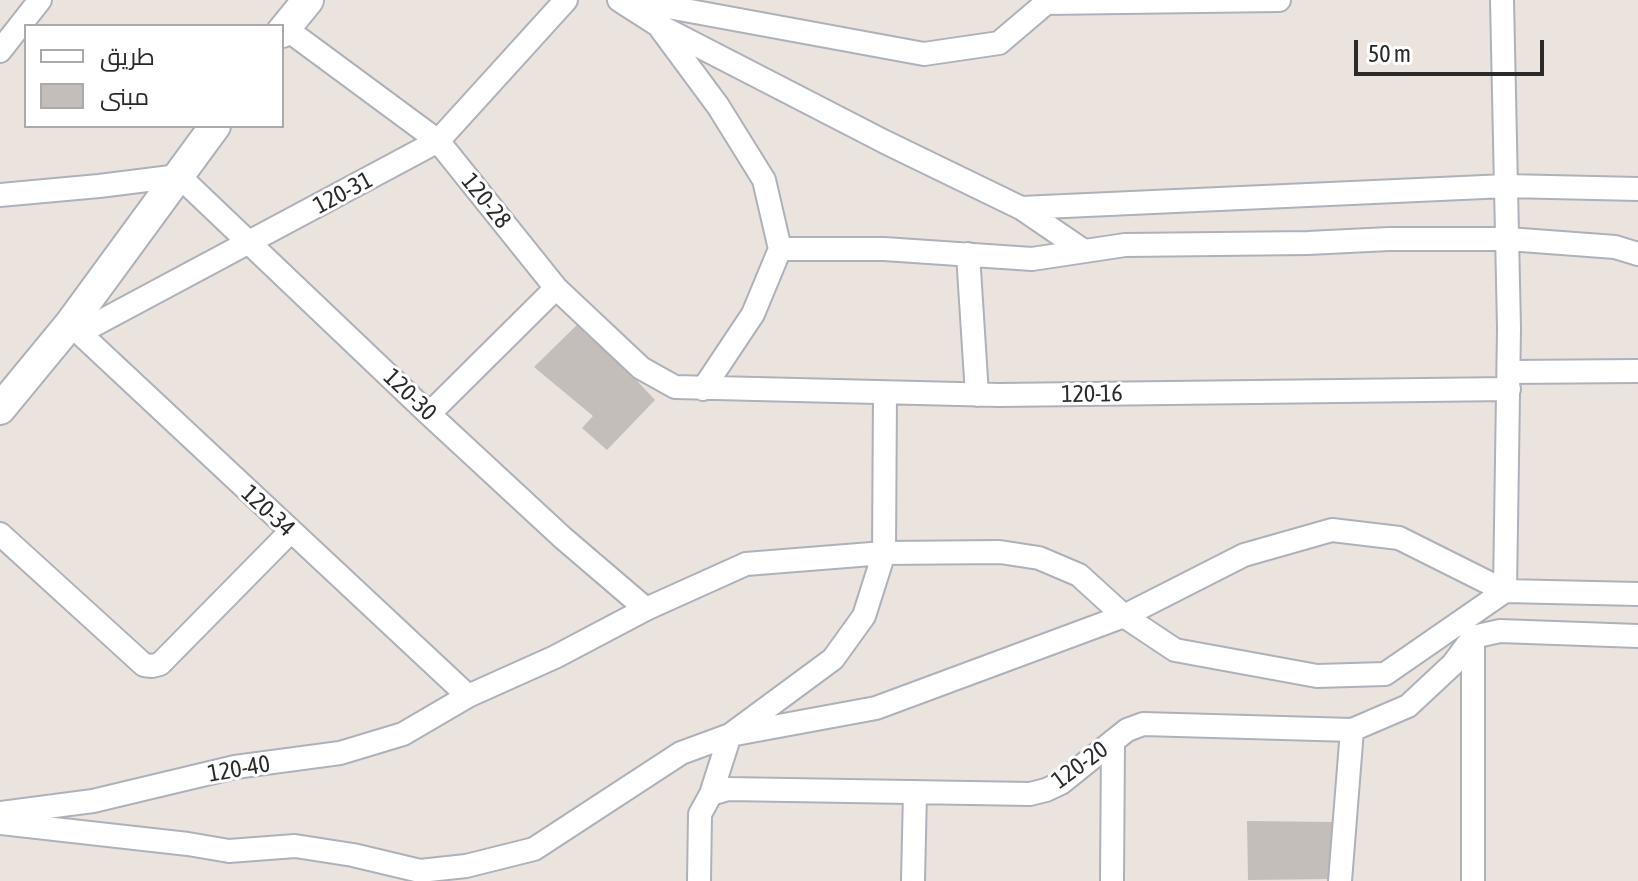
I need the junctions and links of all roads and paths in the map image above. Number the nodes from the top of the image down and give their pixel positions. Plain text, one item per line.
1 (40, 0) edge
2 (308, 0) edge
3 (566, 0) edge
4 (619, 0) edge
5 (630, 0) edge
6 (1279, 0) edge
7 (1502, 0) edge
8 (1044, 1) edge
9 (658, 25) junction
10 (284, 30) edge
11 (0, 51) edge
12 (214, 128) edge
13 (438, 141) junction
14 (179, 176) junction
15 (1506, 186) junction
16 (1638, 189) edge
17 (0, 195) edge
18 (1021, 208) junction
19 (1508, 239) junction
20 (250, 242) junction
21 (780, 249) junction
22 (1084, 251) junction
23 (968, 254) junction
24 (1638, 254) edge
25 (556, 288) junction
26 (74, 328) junction
27 (1638, 371) edge
28 (1509, 381) junction
29 (675, 387) joint
30 (703, 389) junction
31 (885, 393) junction
32 (977, 395) junction
33 (0, 409) edge
34 (429, 414) junction
35 (290, 532) junction
36 (0, 534) edge
37 (884, 553) junction
38 (1505, 591) junction
39 (1638, 594) edge
40 (646, 609) junction
41 (1124, 616) junction
42 (1638, 636) edge
43 (1473, 637) junction
44 (468, 696) junction
45 (1352, 730) junction
46 (730, 735) junction
47 (1113, 741) junction
48 (915, 792) junction
49 (711, 794) junction
50 (0, 813) edge
51 (0, 823) edge
52 (699, 881) edge
53 (913, 881) edge
54 (1112, 881) edge
55 (1340, 881) edge
56 (1473, 881) edge

1 - 11 street
2 - 10 street
3 - 13 street, 120-31
4 - 9 street
5 - 8 street
6 - 8 street
7 - 15 street
9 - 18 street
9 - 21 street
10 - 13 street, 120-28
12 - 14 street
13 - 20 street, 120-31
13 - 25 street, 120-28
14 - 17 street
14 - 20 street, 120-30
14 - 26 street
15 - 16 street
15 - 18 street
15 - 19 street
18 - 22 street
19 - 22 street
19 - 24 street
19 - 28 street
20 - 26 street, 120-31
20 - 34 street, 120-30
21 - 23 street
21 - 30 street
22 - 23 street
23 - 32 street
25 - 29 street, 120-28
25 - 34 street
26 - 33 street
26 - 35 street, 120-34
27 - 28 street, 120-16
28 - 32 street, 120-16
28 - 38 street
29 - 30 street, 120-16
30 - 31 street, 120-16
31 - 32 street, 120-16
31 - 37 street
34 - 40 street, 120-30
35 - 36 street
35 - 44 street, 120-34
37 - 40 street
37 - 41 street
37 - 46 street
38 - 39 street
38 - 41 street
38 - 41 street
40 - 44 street, 120-40
41 - 46 street
42 - 43 street
43 - 45 street, 120-20
43 - 56 street
44 - 50 street, 120-40
45 - 47 street, 120-20
45 - 55 street
46 - 49 street
46 - 51 street
47 - 48 street, 120-20
47 - 54 street
48 - 49 street, 120-20
48 - 53 street
49 - 52 street

